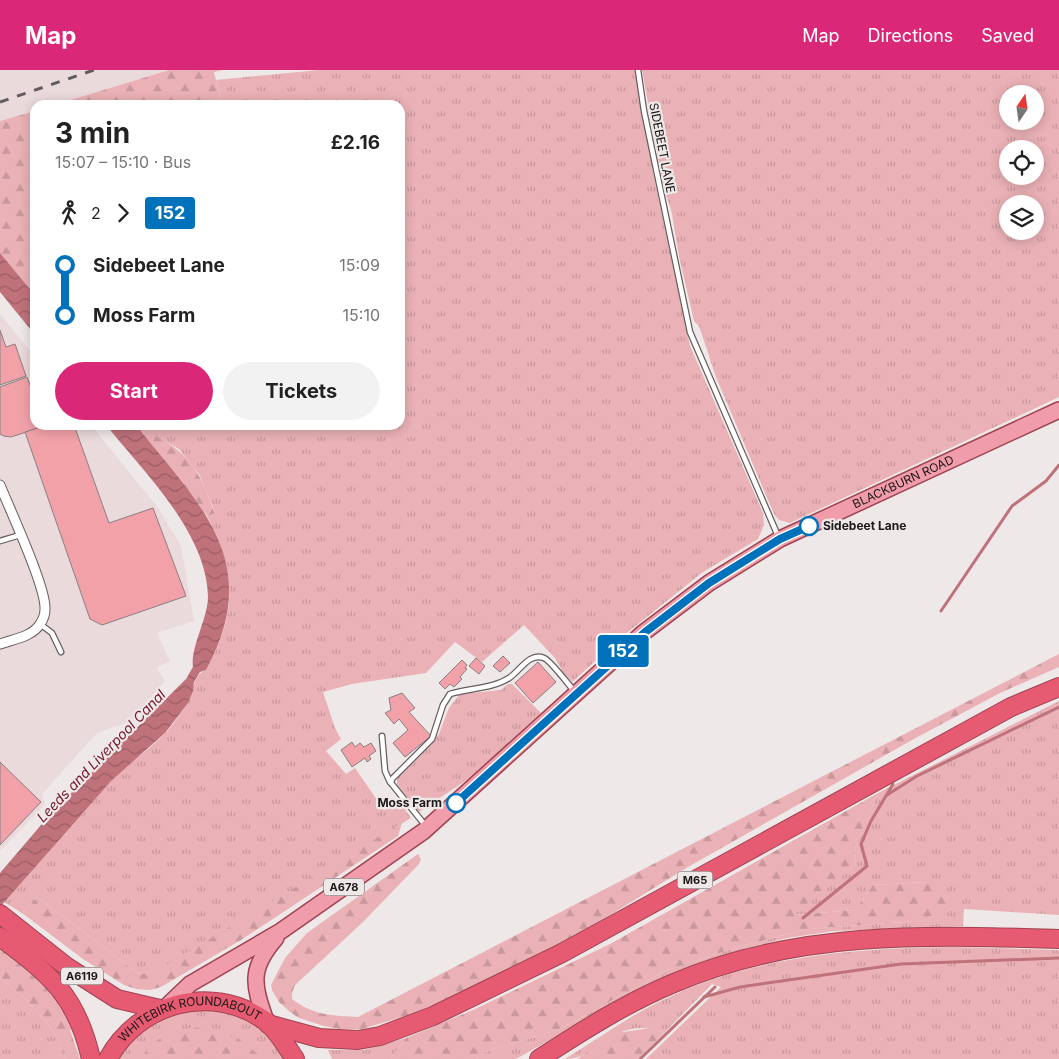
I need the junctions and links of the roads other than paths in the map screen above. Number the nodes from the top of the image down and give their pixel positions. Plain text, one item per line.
1 (638, 70) edge
2 (1059, 410) edge
3 (0, 485) edge
4 (20, 535) junction
5 (780, 539) junction
6 (0, 541) edge
7 (40, 624) junction
8 (0, 644) edge
9 (61, 652) dead end
10 (1059, 686) edge
11 (577, 694) junction
12 (382, 736) dead end
13 (391, 784) junction
14 (428, 828) junction
15 (0, 914) edge
16 (281, 931) junction
17 (1059, 939) edge
18 (3, 940) edge
19 (163, 1008) junction
20 (267, 1022) junction
21 (92, 1059) edge
22 (108, 1059) edge
23 (295, 1059) edge
24 (538, 1059) edge

1 - 5 lane, SIDEBEET LANE
2 - 5 main road, BLACKBURN ROAD / A678
3 - 4 street
4 - 6 lane
4 - 7 street
5 - 11 main road, BLACKBURN ROAD / A678
7 - 8 street
7 - 9 lane
10 - 20 highway, M65
11 - 13 lane
11 - 14 main road, BLACKBURN ROAD / A678
12 - 13 lane
13 - 14 lane
14 - 16 main road, BLACKBURN ROAD / A678
15 - 19 highway, A6119
16 - 19 main road, BLACKBURN ROAD / A678
16 - 20 main road, BLACKBURN ROAD / A678
17 - 24 highway
18 - 21 highway, A6119
19 - 20 highway, WHITEBIRK ROUNDABOUT / A678
19 - 22 highway, WHITEBIRK ROUNDABOUT / A678
20 - 23 highway, WHITEBIRK ROUNDABOUT / A678

